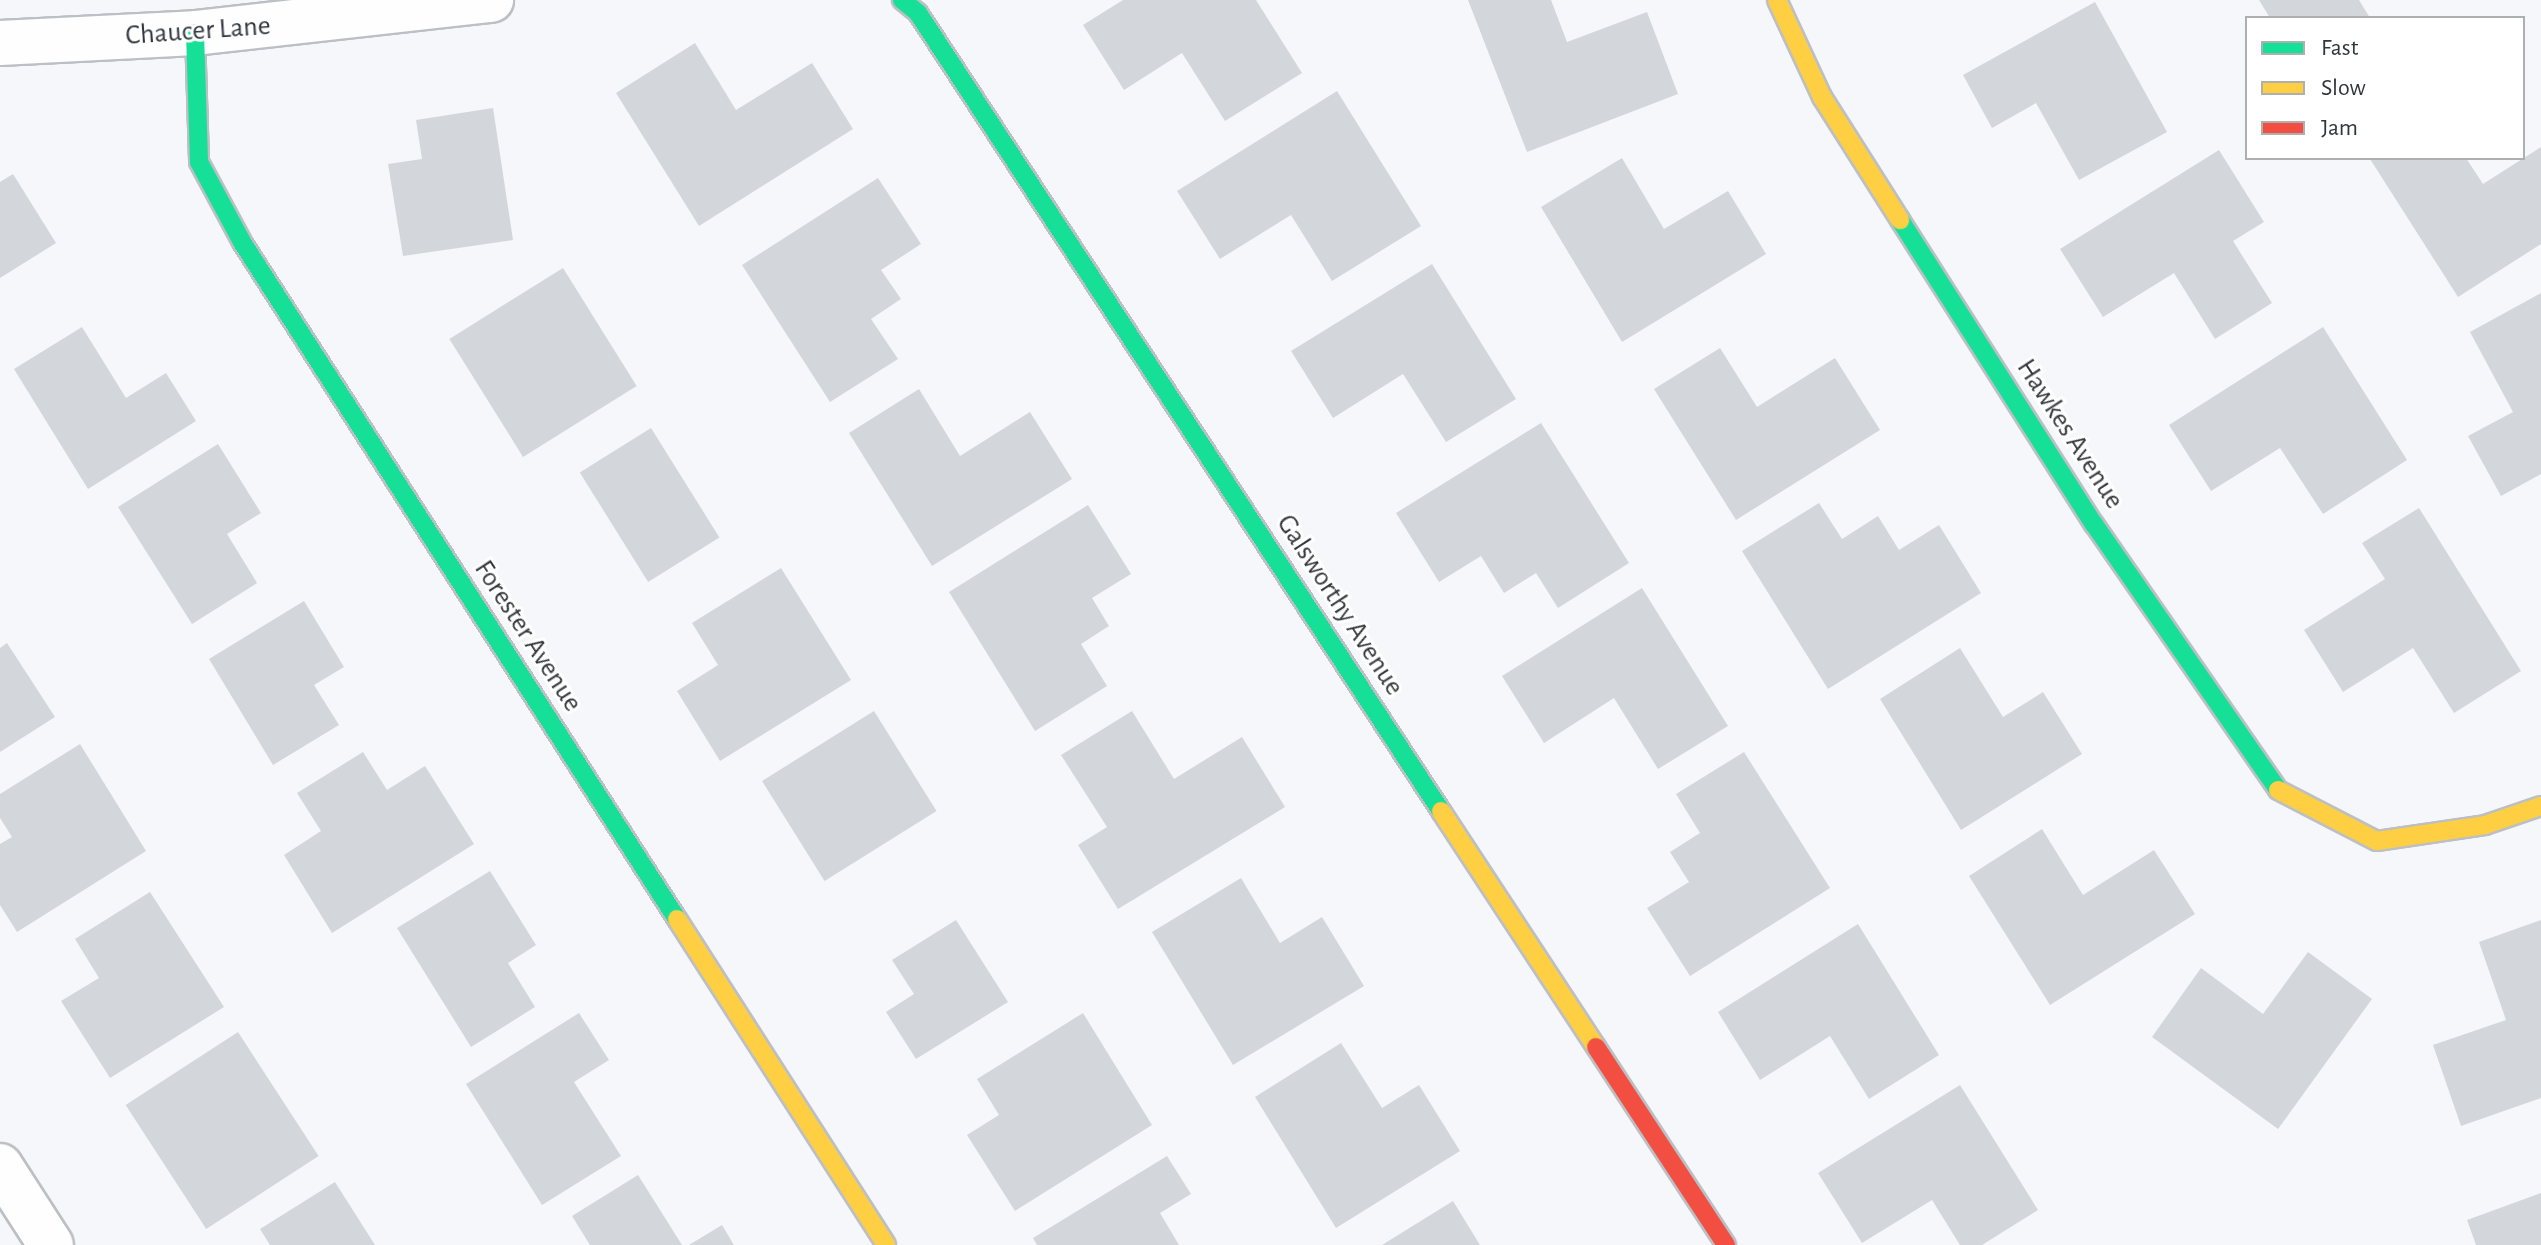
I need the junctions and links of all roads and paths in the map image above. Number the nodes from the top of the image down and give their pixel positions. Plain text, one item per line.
1 (491, 0) edge
2 (902, 0) edge
3 (1777, 0) edge
4 (195, 33) junction
5 (0, 43) edge
6 (2541, 806) edge
7 (0, 1166) edge
8 (51, 1245) edge
9 (886, 1245) edge
10 (1726, 1245) edge

1 - 4 street, Chaucer Lane
2 - 10 street, Galsworthy Avenue
3 - 6 street, Hawkes Avenue
4 - 5 street, Chaucer Lane
4 - 9 street, Forester Avenue
7 - 8 street

